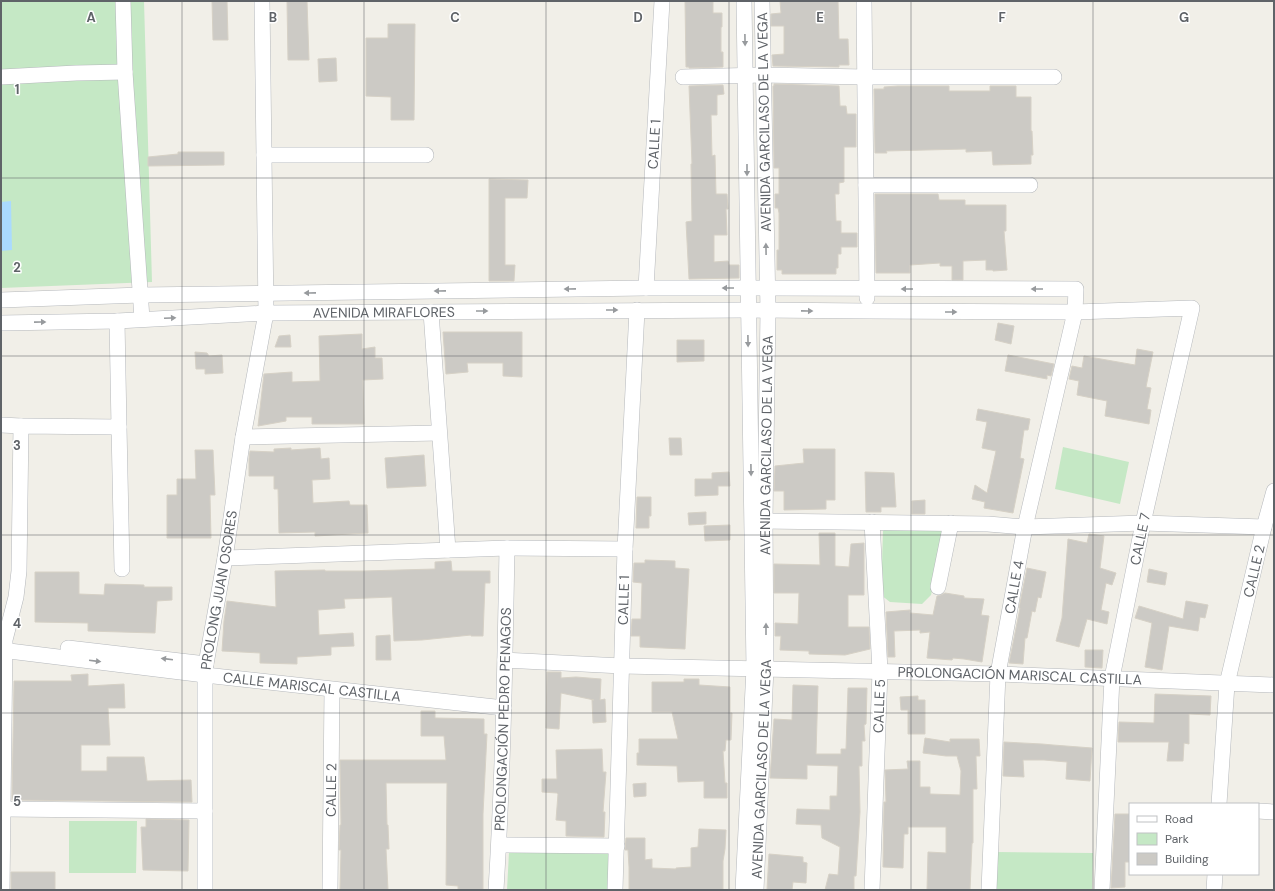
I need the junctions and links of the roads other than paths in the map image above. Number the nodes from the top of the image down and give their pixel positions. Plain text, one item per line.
1 (123, 1) edge
2 (262, 1) edge
3 (662, 1) edge
4 (744, 1) edge
5 (762, 1) edge
6 (864, 1) edge
7 (125, 72) junction
8 (763, 75) junction
9 (1, 76) edge
10 (746, 76) junction
11 (683, 77) dead end
12 (865, 77) junction
13 (1054, 77) dead end
14 (264, 155) junction
15 (426, 155) dead end
16 (1030, 184) dead end
17 (866, 185) junction
18 (646, 288) junction
19 (748, 288) junction
20 (767, 288) junction
21 (868, 289) junction
22 (1076, 289) joint
23 (265, 294) junction
24 (141, 295) junction
25 (1, 300) edge
26 (637, 310) junction
27 (748, 310) junction
28 (768, 310) junction
29 (431, 312) junction
30 (867, 312) junction
31 (1075, 312) junction
32 (266, 313) junction
33 (142, 319) junction
34 (117, 321) junction
35 (1, 323) edge
36 (1, 425) edge
37 (21, 426) junction
38 (119, 427) junction
39 (439, 433) junction
40 (243, 437) junction
41 (1274, 491) edge
42 (759, 521) junction
43 (872, 522) junction
44 (951, 523) junction
45 (1143, 523) junction
46 (1025, 527) junction
47 (1264, 527) junction
48 (508, 548) junction
49 (625, 549) junction
50 (448, 550) junction
51 (225, 558) junction
52 (122, 569) dead end
53 (938, 587) dead end
54 (3, 645) edge
55 (505, 660) junction
56 (622, 666) junction
57 (760, 668) junction
58 (206, 669) junction
59 (880, 671) junction
60 (998, 674) junction
61 (1112, 678) junction
62 (1227, 684) junction
63 (1274, 685) edge
64 (332, 690) junction
65 (504, 708) junction
66 (1219, 803) edge
67 (3, 809) junction
68 (205, 811) junction
69 (1259, 811) edge
70 (1274, 812) edge
71 (499, 845) junction
72 (617, 846) junction
73 (1215, 875) edge
74 (2, 890) edge
75 (205, 890) edge
76 (330, 890) edge
77 (496, 890) edge
78 (615, 890) edge
79 (743, 890) edge
80 (756, 890) edge
81 (872, 890) edge
82 (989, 890) edge
83 (1102, 890) edge
84 (1214, 890) edge

1 - 7 street
2 - 14 street, PROLONG JUAN OSORES
3 - 18 street, CALLE 1
4 -> 10 street, AVENIDA GARCILASO DE LA VEGA
5 - 8 street, AVENIDA GARCILASO DE LA VEGA
6 - 12 street
7 - 9 street
7 - 24 street
8 - 10 street
8 - 12 street
20 -> 8 street, AVENIDA GARCILASO DE LA VEGA
10 - 11 street
10 -> 19 street, AVENIDA GARCILASO DE LA VEGA
12 - 13 street
12 - 17 street
14 - 15 street
14 - 23 street, PROLONG JUAN OSORES
16 - 17 street
17 - 21 street
19 -> 18 street, AVENIDA MIRAFLORES
18 -> 23 street, AVENIDA MIRAFLORES
19 - 20 street, AVENIDA MIRAFLORES
19 - 27 street, AVENIDA GARCILASO DE LA VEGA
20 - 21 street, AVENIDA MIRAFLORES
20 - 28 street, AVENIDA GARCILASO DE LA VEGA
22 -> 21 street, AVENIDA MIRAFLORES
21 - 30 street
22 - 31 street, CALLE 4
23 - 24 street, AVENIDA MIRAFLORES
23 - 32 street, PROLONG JUAN OSORES
24 - 25 street, AVENIDA MIRAFLORES
24 - 33 street
26 - 27 street, AVENIDA MIRAFLORES
29 -> 26 street, AVENIDA MIRAFLORES
26 - 49 street, CALLE 1
27 - 28 street, AVENIDA MIRAFLORES
27 -> 42 street, AVENIDA GARCILASO DE LA VEGA
28 -> 30 street, AVENIDA MIRAFLORES
28 - 42 street, AVENIDA GARCILASO DE LA VEGA
29 - 32 street, AVENIDA MIRAFLORES
29 - 39 street
30 -> 31 street, AVENIDA MIRAFLORES
31 - 45 street, CALLE 7
31 - 46 street, CALLE 4
33 -> 32 street, AVENIDA MIRAFLORES
32 - 40 street, PROLONG JUAN OSORES
33 - 34 street, AVENIDA MIRAFLORES
35 -> 34 street, AVENIDA MIRAFLORES
34 - 38 street
36 - 37 street
37 - 38 street
37 - 54 street
38 - 52 street
39 - 40 street
39 - 50 street
40 - 51 street, PROLONG JUAN OSORES
41 - 47 street
42 - 43 street, CALLE 2
42 - 57 street, AVENIDA GARCILASO DE LA VEGA
43 - 44 street, CALLE 2
43 - 59 street, CALLE 5
44 - 46 street, CALLE 2
44 - 53 street
45 - 46 street, CALLE 2
45 - 47 street, CALLE 2
45 - 61 street, CALLE 7
46 - 60 street, CALLE 4
47 - 62 street, CALLE 2
48 - 49 street
48 - 50 street
48 - 55 street, PROLONGACIÓN PEDRO PENAGOS
49 - 56 street, CALLE 1
50 - 51 street
51 - 58 street, PROLONG JUAN OSORES
54 - 58 street, CALLE MARISCAL CASTILLA
54 - 67 street
55 - 56 street, PROLONGACIÓN MARISCAL CASTILLA
55 - 65 street, PROLONGACIÓN PEDRO PENAGOS
56 - 57 street, PROLONGACIÓN MARISCAL CASTILLA
56 - 72 street, CALLE 1
57 - 59 street, PROLONGACIÓN MARISCAL CASTILLA
57 - 79 street, AVENIDA GARCILASO DE LA VEGA
57 - 80 street, AVENIDA GARCILASO DE LA VEGA
58 - 64 street, CALLE MARISCAL CASTILLA
58 - 68 street, PROLONG JUAN OSORES
59 - 60 street, PROLONGACIÓN MARISCAL CASTILLA
59 - 81 street, CALLE 5
60 - 61 street, PROLONGACIÓN MARISCAL CASTILLA
60 - 82 street, CALLE 4
61 - 62 street, PROLONGACIÓN MARISCAL CASTILLA
61 - 83 street, CALLE 7
62 - 63 street, PROLONGACIÓN MARISCAL CASTILLA
62 - 66 street, CALLE 2
64 - 65 street, CALLE MARISCAL CASTILLA
64 - 76 street, CALLE 2
65 - 71 street, PROLONGACIÓN PEDRO PENAGOS
67 - 68 street
67 - 74 street
68 - 75 street, PROLONG JUAN OSORES
69 - 70 street
71 - 72 street
71 - 77 street, PROLONGACIÓN PEDRO PENAGOS
72 - 78 street, CALLE 1
73 - 84 street

